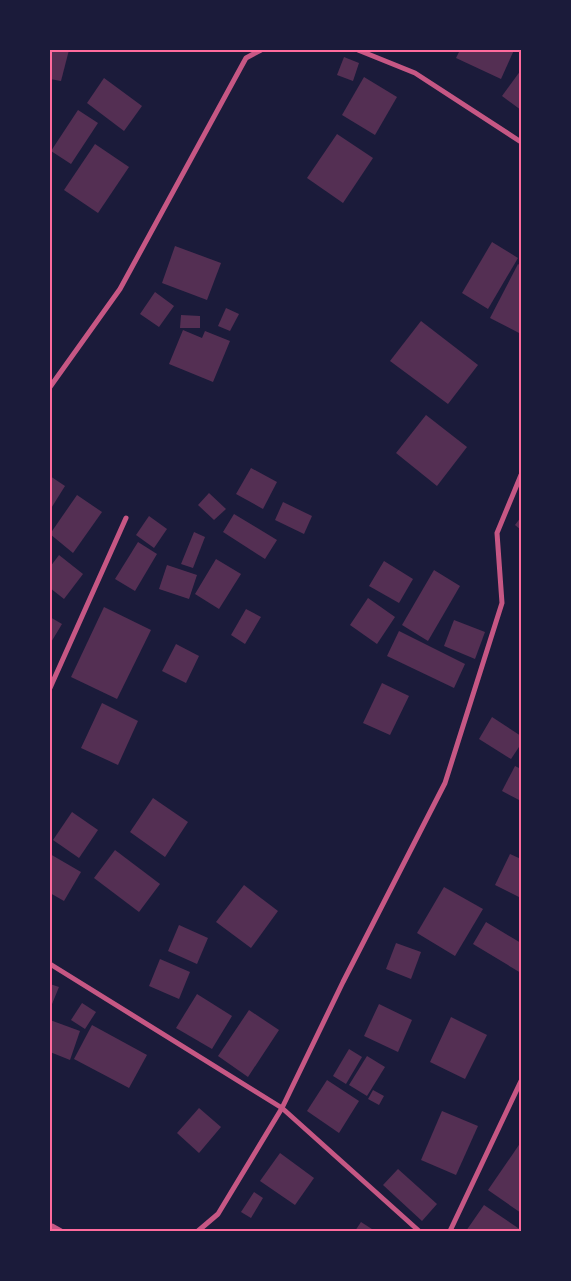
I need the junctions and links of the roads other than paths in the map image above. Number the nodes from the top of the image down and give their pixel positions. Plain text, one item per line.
1 (261, 50) edge
2 (358, 50) edge
3 (521, 142) edge
4 (50, 387) edge
5 (521, 475) edge
6 (126, 518) dead end
7 (50, 688) edge
8 (50, 964) edge
9 (521, 1081) edge
10 (282, 1108) junction
11 (52, 1226) dead end
12 (61, 1231) edge
13 (198, 1231) edge
14 (419, 1231) edge
15 (450, 1231) edge

1 - 4 street
2 - 3 street
5 - 10 street
6 - 7 street
8 - 10 street
9 - 15 street
10 - 13 street
10 - 14 street
11 - 12 street

